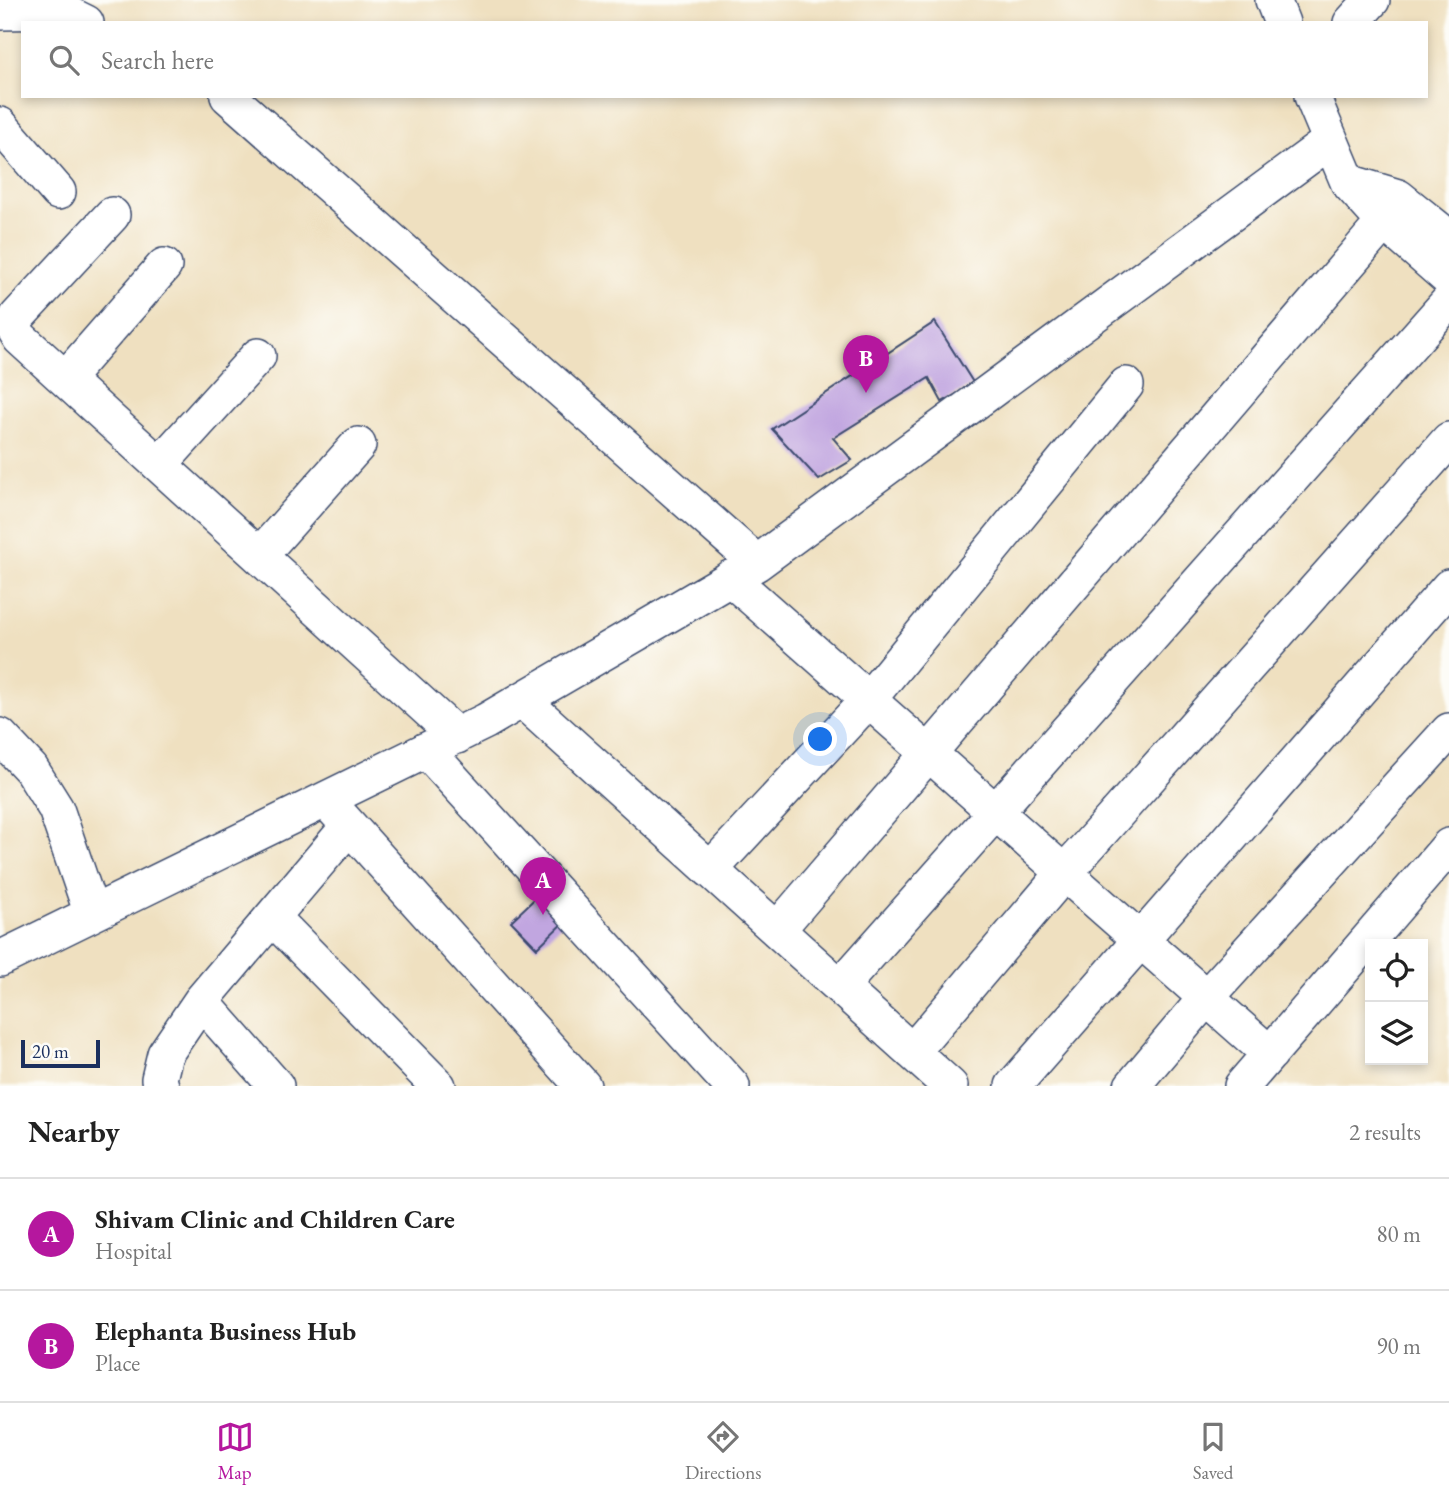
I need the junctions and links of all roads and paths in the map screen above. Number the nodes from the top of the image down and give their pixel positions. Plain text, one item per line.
1 (1273, 0) edge
2 (1372, 0) edge
3 (0, 12) edge
4 (82, 21) edge
5 (1281, 21) edge
6 (1353, 21) edge
7 (230, 98) edge
8 (1312, 98) edge
9 (0, 125) edge
10 (1330, 141) junction
11 (1348, 182) junction
12 (58, 192) dead end
13 (112, 215) dead end
14 (1384, 222) junction
15 (1449, 238) edge
16 (164, 266) dead end
17 (1449, 279) edge
18 (1449, 302) edge
19 (258, 356) dead end
20 (66, 377) junction
21 (1126, 386) dead end
22 (1449, 440) edge
23 (358, 445) dead end
24 (160, 464) junction
25 (260, 555) junction
26 (744, 570) junction
27 (1449, 587) edge
28 (522, 700) junction
29 (868, 700) junction
30 (1449, 731) edge
31 (0, 736) edge
32 (442, 743) junction
33 (929, 754) junction
34 (326, 800) junction
35 (996, 813) junction
36 (349, 826) junction
37 (1449, 846) edge
38 (710, 870) junction
39 (1064, 873) junction
40 (92, 914) junction
41 (272, 917) junction
42 (776, 930) junction
43 (1139, 939) junction
44 (0, 959) edge
45 (840, 987) junction
46 (1206, 998) junction
47 (201, 1001) junction
48 (912, 1052) junction
49 (1270, 1054) junction
50 (161, 1086) edge
51 (276, 1086) edge
52 (438, 1086) edge
53 (583, 1086) edge
54 (732, 1086) edge
55 (950, 1086) edge
56 (1013, 1086) edge
57 (1132, 1086) edge
58 (1242, 1086) edge

1 - 5 street
2 - 6 street
3 - 4 street
7 - 26 street
8 - 10 street
9 - 12 street
10 - 11 street
10 - 26 street
11 - 14 street
11 - 15 street
13 - 20 street
14 - 17 street
14 - 33 street
16 - 20 street
18 - 35 street
19 - 24 street
20 - 24 street
21 - 29 street
22 - 39 street
23 - 25 street
24 - 25 street
25 - 32 street
26 - 28 street
26 - 29 street
27 - 43 street
28 - 32 street
28 - 38 street
29 - 33 street
29 - 38 street
30 - 46 street
31 - 40 street
32 - 34 street
32 - 54 street
33 - 35 street
33 - 42 street
34 - 36 street
34 - 40 street
35 - 39 street
35 - 45 street
36 - 41 street
36 - 53 street
37 - 49 street
38 - 42 street
39 - 43 street
39 - 48 street
40 - 44 street
41 - 47 street
41 - 52 street
42 - 45 street
43 - 46 street
43 - 56 street
45 - 48 street
46 - 49 street
46 - 57 street
47 - 50 street
47 - 51 street
48 - 55 street
49 - 58 street

